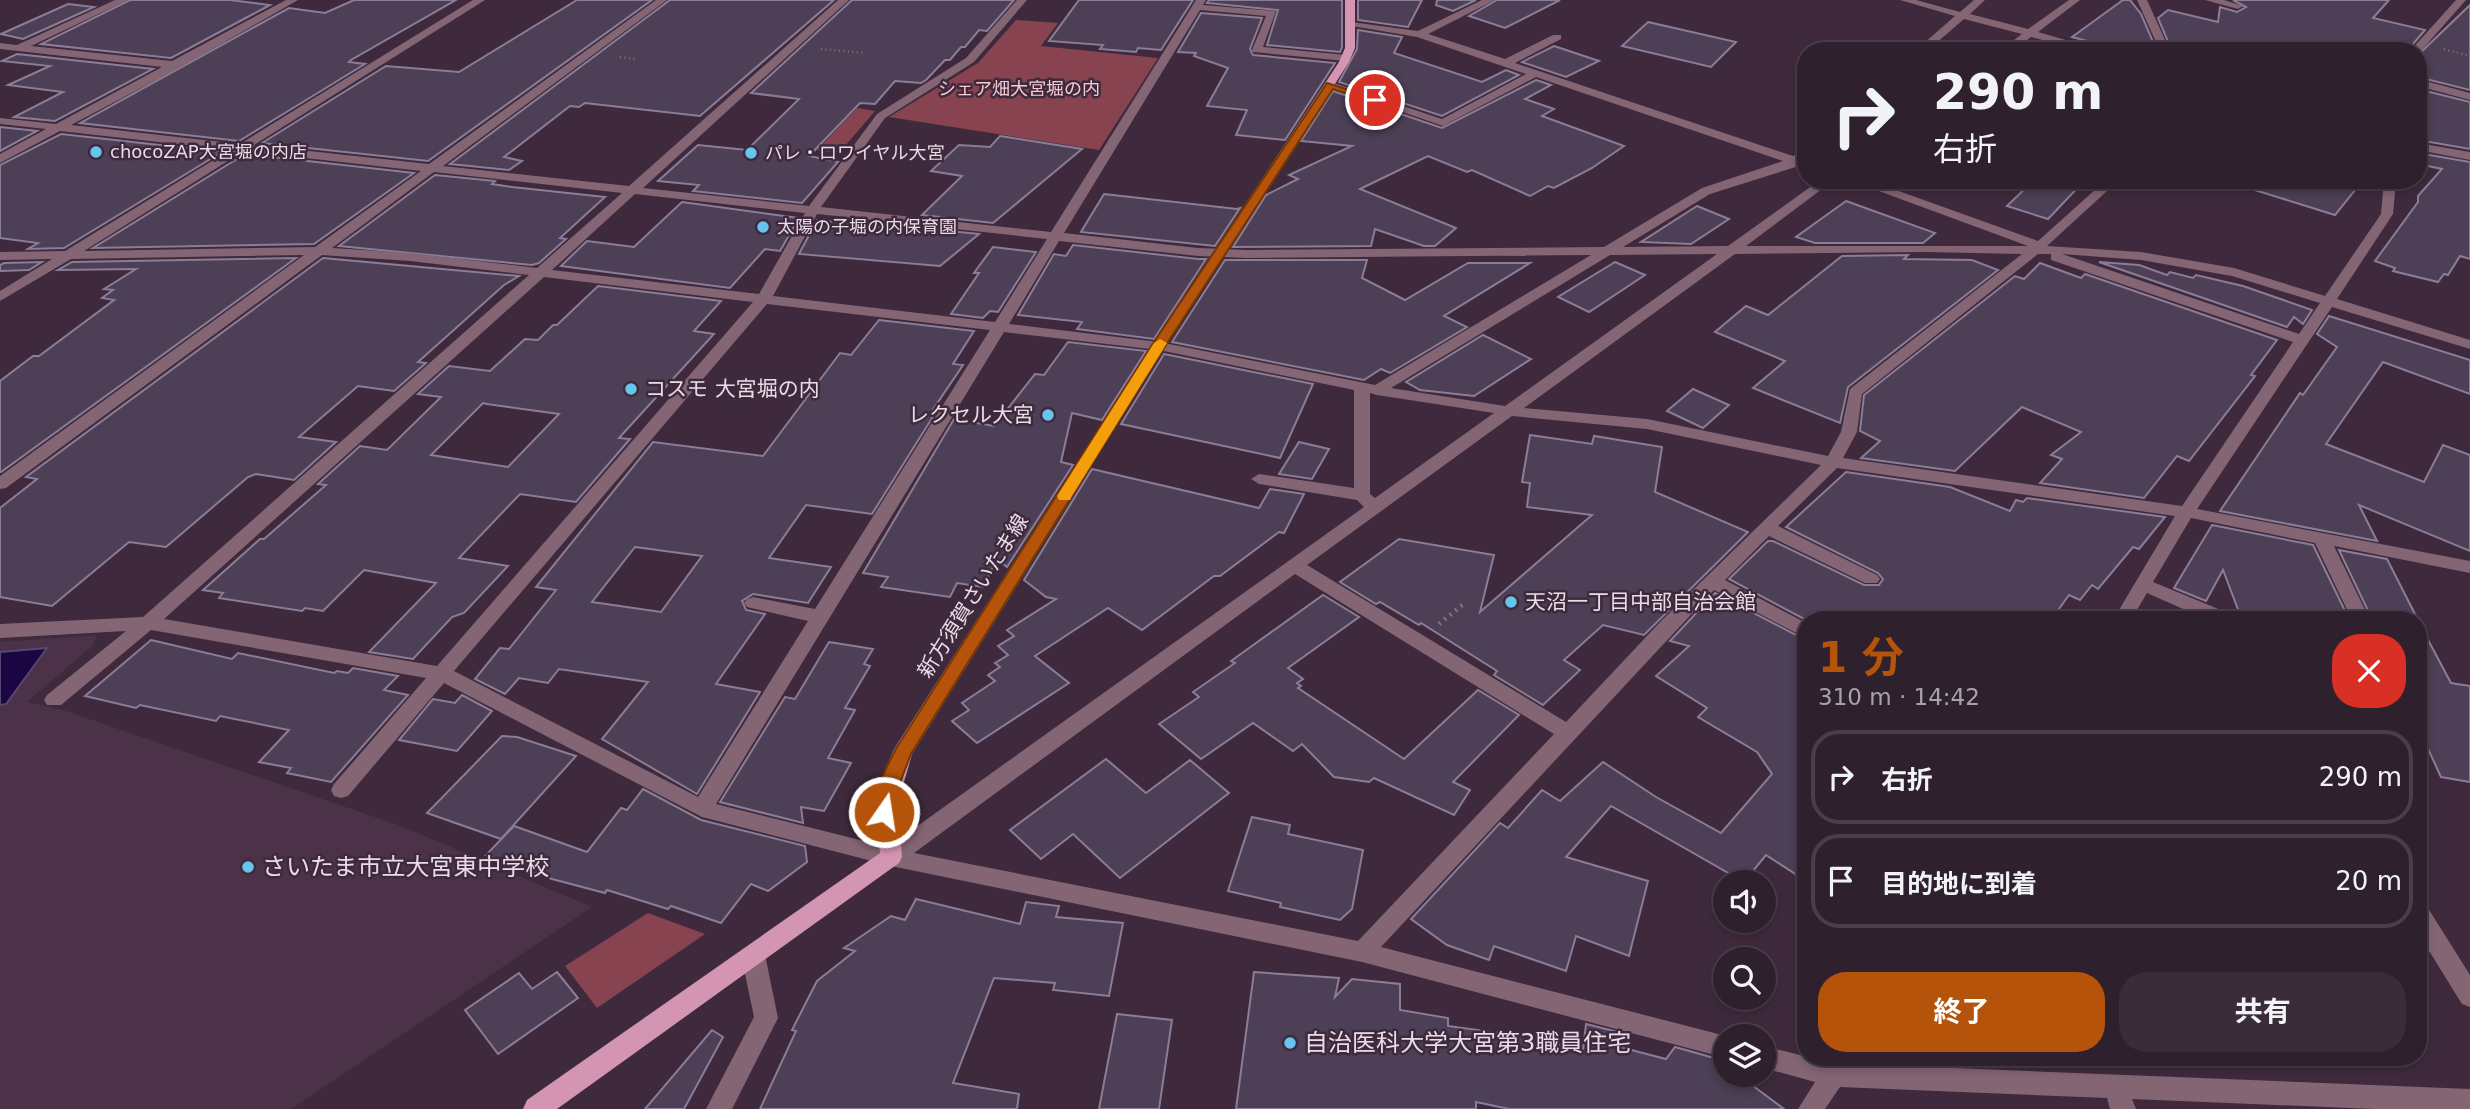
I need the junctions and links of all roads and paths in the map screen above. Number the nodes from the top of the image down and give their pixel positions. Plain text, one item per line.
1 (123, 0) edge
2 (293, 0) edge
3 (480, 0) edge
4 (662, 0) edge
5 (844, 0) edge
6 (1022, 0) edge
7 (1350, 0) edge
8 (1490, 0) edge
9 (1905, 0) edge
10 (1980, 0) edge
11 (2075, 0) edge
12 (2142, 0) edge
13 (2210, 0) edge
14 (2461, 0) edge
15 (1199, 4) edge
16 (2238, 6) dead end
17 (1959, 14) junction
18 (1351, 25) junction
19 (2030, 32) junction
20 (1419, 34) junction
21 (1557, 37) dead end
22 (1929, 42) edge
23 (2017, 42) edge
24 (2066, 42) edge
25 (2161, 42) edge
26 (2423, 42) edge
27 (0, 46) edge
28 (792, 47) junction
29 (18, 48) junction
30 (865, 53) dead end
31 (0, 57) edge
32 (1346, 58) junction
33 (1506, 63) junction
34 (177, 65) junction
35 (1535, 73) junction
36 (1330, 85) junction
37 (2427, 85) edge
38 (2470, 97) edge
39 (0, 121) edge
40 (62, 127) junction
41 (240, 148) junction
42 (2427, 148) edge
43 (2470, 156) edge
44 (1797, 157) edge
45 (0, 159) edge
46 (1797, 161) edge
47 (433, 168) junction
48 (1816, 189) edge
49 (1881, 189) edge
50 (2105, 189) edge
51 (2389, 189) edge
52 (634, 191) junction
53 (813, 209) junction
54 (1056, 236) junction
55 (321, 251) junction
56 (1730, 251) junction
57 (1219, 253) junction
58 (2048, 253) junction
59 (69, 254) junction
60 (1602, 254) junction
61 (0, 256) edge
62 (540, 271) junction
63 (0, 297) edge
64 (765, 297) junction
65 (2328, 299) junction
66 (1000, 326) junction
67 (2302, 340) junction
68 (1159, 345) junction
69 (2470, 345) edge
70 (1369, 388) junction
71 (1510, 411) junction
72 (1833, 463) junction
73 (1259, 479) dead end
74 (0, 484) edge
75 (1362, 495) junction
76 (1376, 509) junction
77 (2186, 512) junction
78 (1767, 528) junction
79 (2322, 540) junction
80 (1295, 566) junction
81 (2470, 567) edge
82 (1871, 579) dead end
83 (1713, 582) junction
84 (2144, 585) junction
85 (1465, 602) dead end
86 (752, 603) dead end
87 (2128, 611) edge
88 (2205, 611) edge
89 (2357, 611) edge
90 (821, 617) junction
91 (149, 623) junction
92 (1797, 626) edge
93 (0, 631) edge
94 (1419, 641) junction
95 (443, 674) junction
96 (54, 699) dead end
97 (1568, 733) junction
98 (341, 790) dead end
99 (702, 809) junction
100 (891, 857) junction
101 (2427, 927) edge
102 (1362, 952) junction
103 (753, 956) junction
104 (2470, 996) edge
105 (1713, 1044) edge
106 (1776, 1058) edge
107 (1797, 1061) edge
108 (1839, 1066) edge
109 (2119, 1098) edge
110 (2470, 1101) edge
111 (536, 1109) edge
112 (719, 1109) edge
113 (1811, 1109) edge

1 - 29 street
2 - 34 street
3 - 41 street
4 - 47 street
5 - 28 street
6 - 53 street
7 - 18 main road, 新方須賀さいたま線
8 - 20 street
9 - 17 street
10 - 17 street
11 - 19 street
12 - 25 street
13 - 16 street
14 - 26 street
15 - 32 street
15 - 54 street
17 - 19 street
17 - 22 street
18 - 20 street
18 - 32 main road, 新方須賀さいたま線
19 - 23 street
19 - 24 street
20 - 33 street
21 - 33 street
27 - 29 street
28 - 30 path
28 - 52 street
29 - 31 street
29 - 34 street
32 - 36 main road, 新方須賀さいたま線
33 - 35 street
34 - 40 street
35 - 36 street
35 - 44 street
36 - 57 main road, 新方須賀さいたま線
37 - 38 street
39 - 40 street
40 - 41 street
40 - 45 street
41 - 47 street
41 - 59 street
42 - 43 street
46 - 60 street
47 - 52 street
47 - 55 street
48 - 56 street
49 - 58 street
50 - 58 street
51 - 65 street
52 - 53 street
52 - 62 street
53 - 54 street
53 - 64 street
54 - 57 street
54 - 66 street
55 - 59 street
55 - 62 street
55 - 74 street
56 - 58 street
56 - 60 street
56 - 71 street
57 - 60 street
57 - 68 main road, 新方須賀さいたま線
58 - 65 street
58 - 67 street
58 - 72 street
59 - 61 street
59 - 63 street
60 - 70 street
62 - 64 street
62 - 91 street
64 - 66 street
64 - 95 street
65 - 67 street
65 - 69 street
66 - 68 street
66 - 90 street
67 - 77 street
68 - 70 street
68 - 100 main road, 新方須賀さいたま線
70 - 71 street
70 - 75 street
71 - 72 street
71 - 76 street
72 - 77 street
72 - 78 street
73 - 75 street
75 - 76 street
76 - 80 street
77 - 79 street
77 - 84 street
78 - 82 street
78 - 83 street
79 - 81 street
79 - 89 street
80 - 94 street
80 - 100 street
83 - 92 street
83 - 97 street
84 - 87 street
84 - 88 street
85 - 94 path
86 - 90 street
90 - 99 street
91 - 93 street
91 - 95 street
91 - 96 street
94 - 97 street
95 - 98 street
95 - 99 street
97 - 102 street
99 - 100 street
100 - 102 street
100 - 103 main road
101 - 104 street
102 - 105 street
103 - 111 main road
103 - 112 street
106 - 107 street
108 - 109 street
108 - 113 street
109 - 110 street

